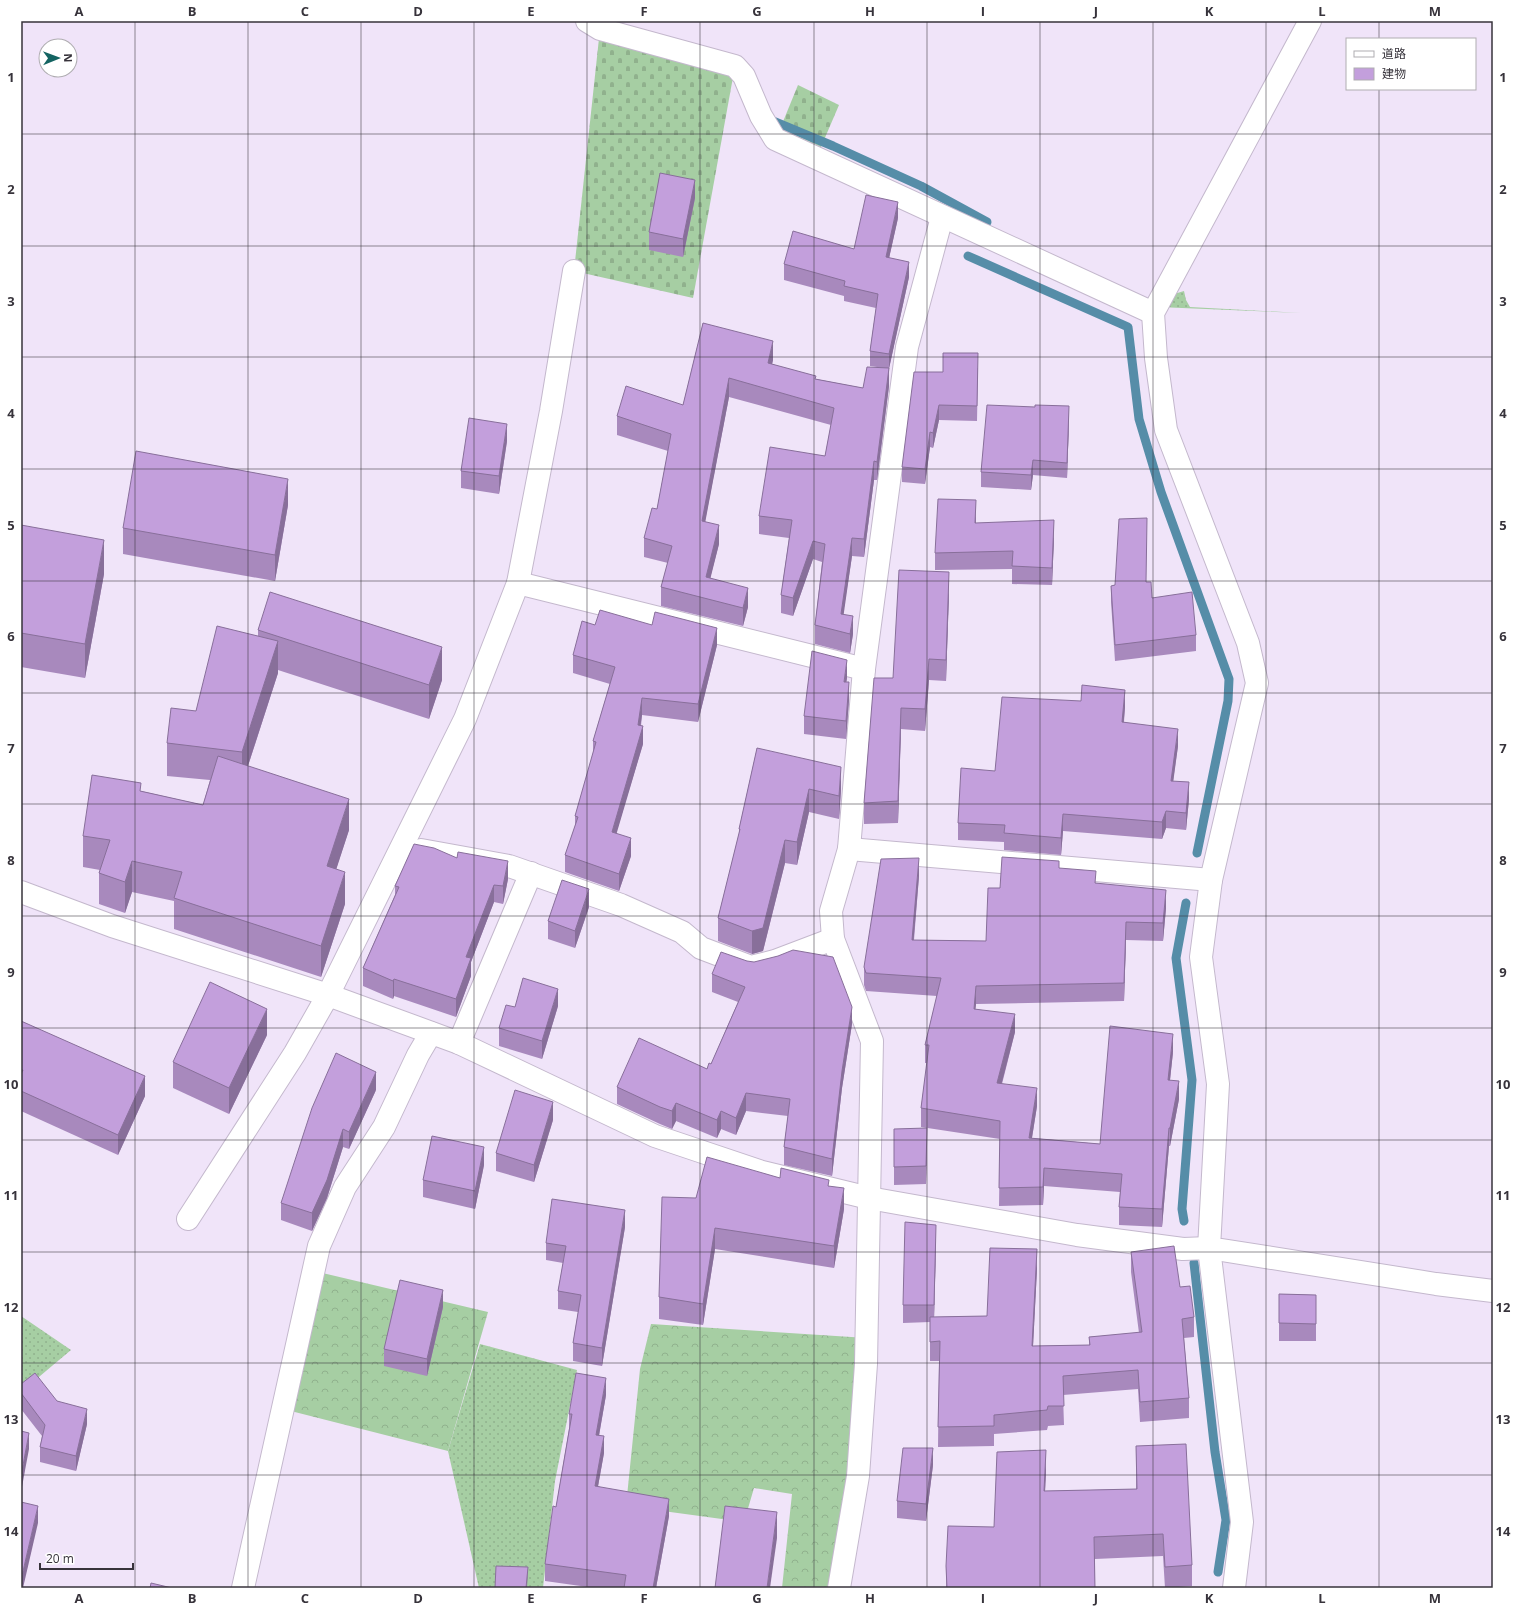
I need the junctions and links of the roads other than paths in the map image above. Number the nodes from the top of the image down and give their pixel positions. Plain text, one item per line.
1 (587, 21) edge
2 (1310, 21) edge
3 (942, 217) junction
4 (574, 272) dead end
5 (1152, 313) junction
6 (518, 583) junction
7 (864, 669) junction
8 (402, 847) junction
9 (849, 849) junction
10 (531, 873) junction
11 (1211, 880) junction
12 (21, 892) edge
13 (833, 940) junction
14 (328, 995) junction
15 (431, 1033) junction
16 (459, 1043) junction
17 (869, 1198) junction
18 (188, 1220) dead end
19 (1209, 1248) junction
20 (1493, 1291) edge
21 (244, 1588) edge
22 (840, 1588) edge
23 (1234, 1588) edge

1 - 3 street
2 - 5 street
3 - 5 street
3 - 7 street
4 - 6 street
5 - 11 street
6 - 7 street
6 - 8 street
7 - 9 street
8 - 10 street
8 - 14 street
9 - 11 street
9 - 13 street
10 - 13 street
10 - 16 street
11 - 19 street
12 - 14 street
13 - 17 street
14 - 15 street
14 - 18 street
15 - 16 street
15 - 21 street
16 - 17 street
17 - 19 street
17 - 22 street
19 - 20 street
19 - 23 street

